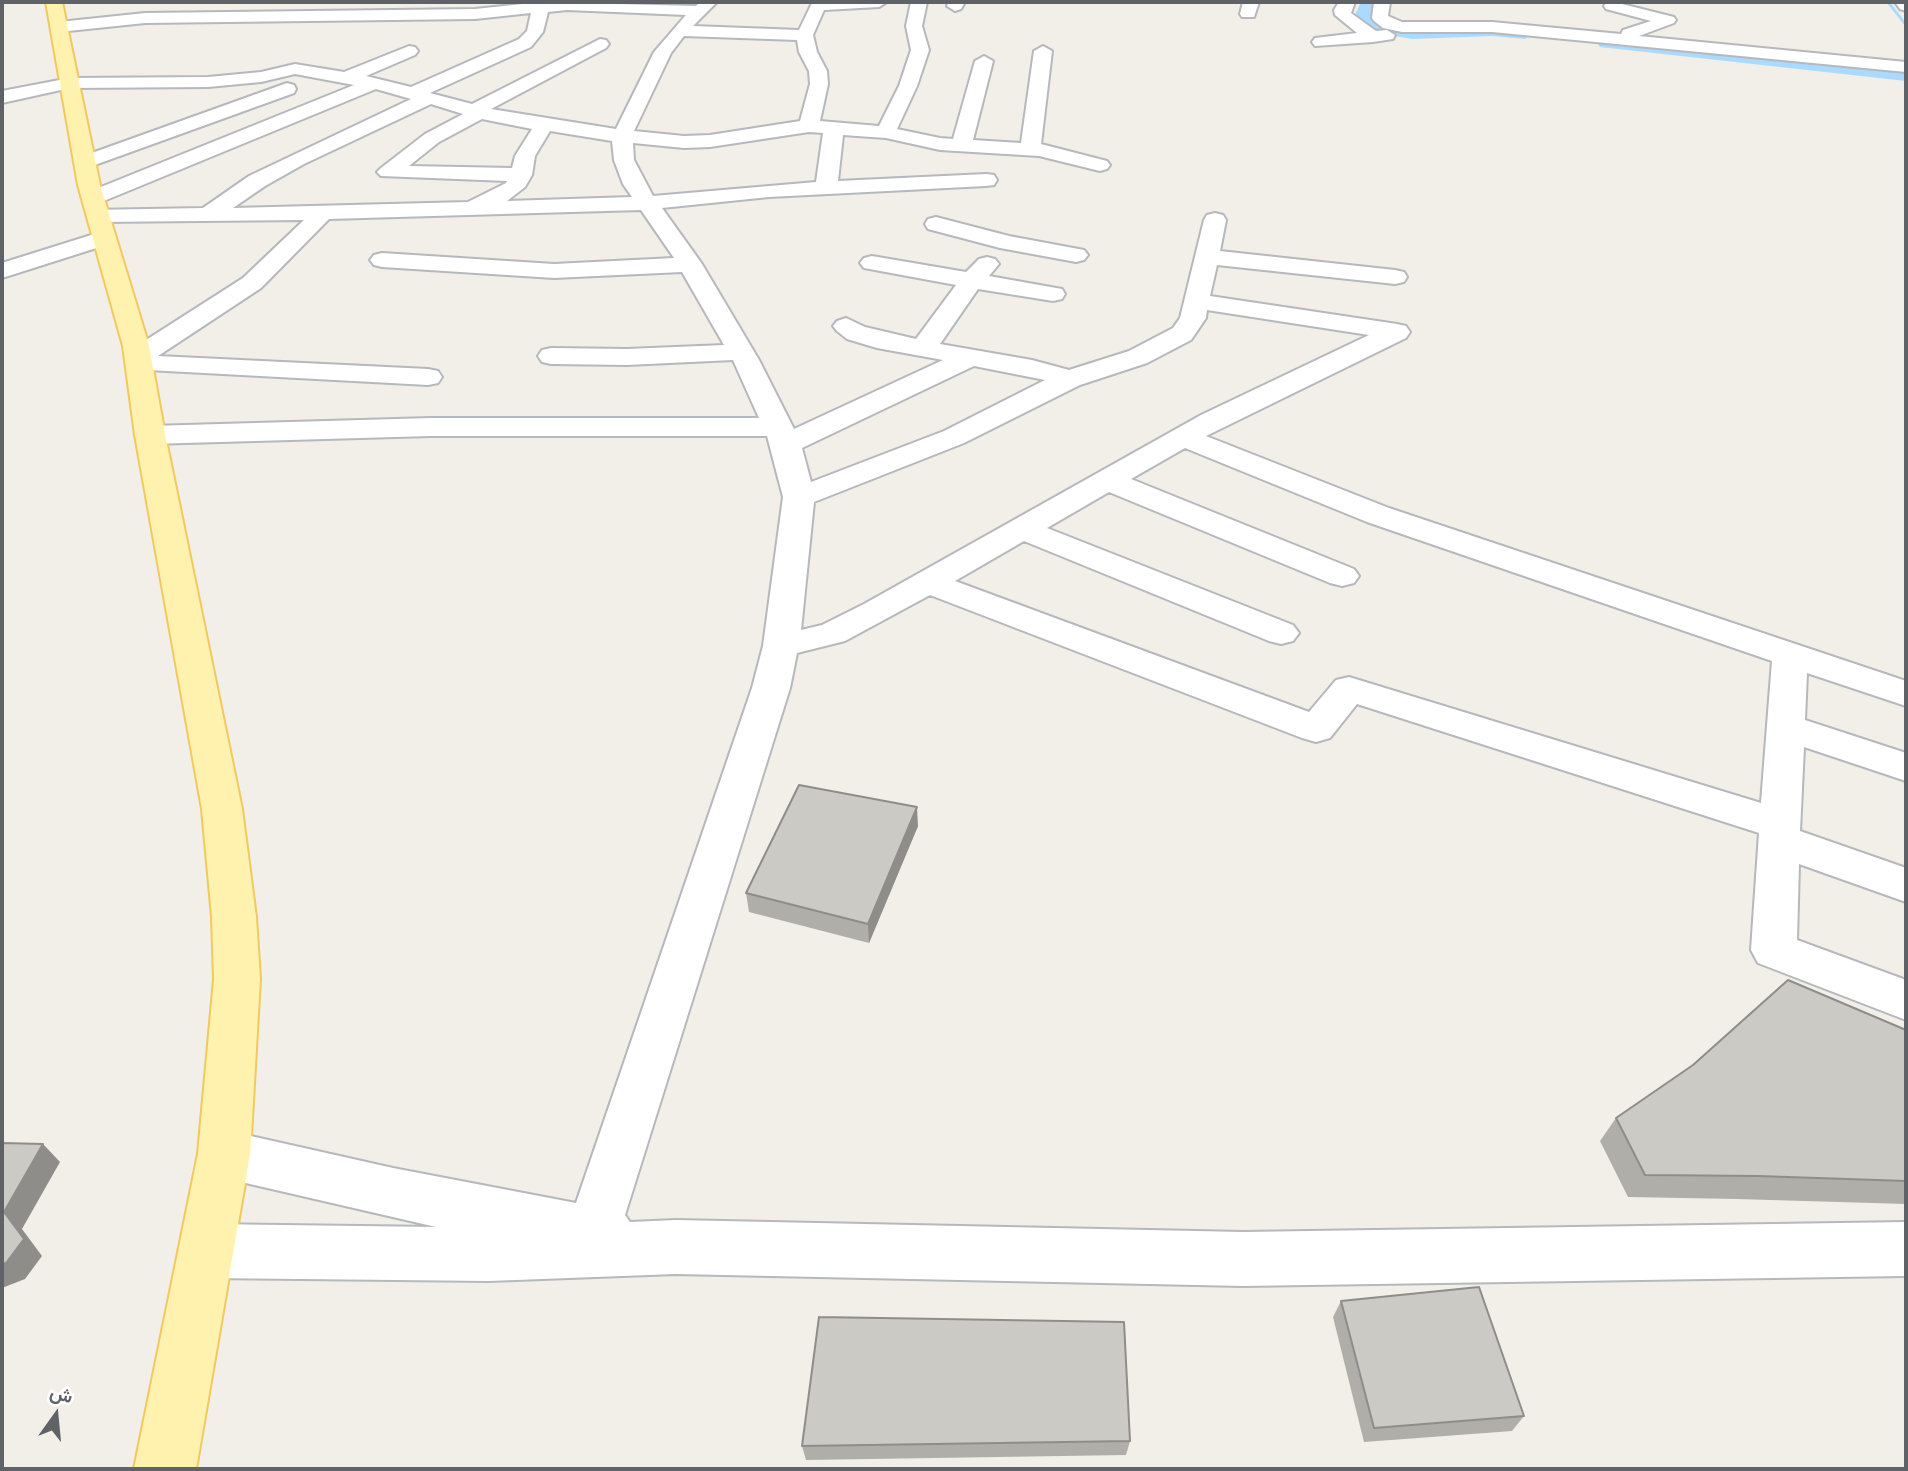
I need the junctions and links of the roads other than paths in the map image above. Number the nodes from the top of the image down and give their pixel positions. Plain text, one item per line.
1 (256, 2) edge
2 (879, 2) edge
3 (919, 2) edge
4 (1347, 2) edge
5 (1382, 2) edge
6 (608, 4) edge
7 (1612, 6) dead end
8 (541, 7) junction
9 (56, 14) edge
10 (332, 15) junction
11 (696, 15) edge
12 (238, 17) junction
13 (1564, 17) dead end
14 (315, 32) dead end
15 (1625, 33) junction
16 (1374, 34) junction
17 (804, 35) junction
18 (1598, 38) junction
19 (1427, 39) dead end
20 (1321, 42) dead end
21 (600, 44) dead end
22 (1668, 45) junction
23 (307, 51) dead end
24 (409, 51) dead end
25 (1043, 51) dead end
26 (984, 61) dead end
27 (1906, 67) edge
28 (295, 69) junction
29 (338, 76) junction
30 (70, 83) junction
31 (375, 83) junction
32 (420, 96) junction
33 (2, 97) edge
34 (475, 113) junction
35 (543, 126) junction
36 (809, 126) junction
37 (834, 126) junction
38 (886, 132) junction
39 (622, 136) junction
40 (961, 146) junction
41 (1030, 149) junction
42 (85, 162) junction
43 (1100, 165) dead end
44 (521, 175) junction
45 (986, 180) dead end
46 (826, 189) junction
47 (647, 203) junction
48 (465, 208) junction
49 (210, 213) junction
50 (323, 213) junction
51 (99, 217) junction
52 (1215, 220) dead end
53 (936, 224) dead end
54 (1008, 243) junction
55 (1076, 255) dead end
56 (1207, 257) junction
57 (872, 263) dead end
58 (690, 264) junction
59 (2, 271) edge
60 (1395, 277) dead end
61 (972, 280) junction
62 (1053, 295) dead end
63 (1197, 301) junction
64 (846, 326) dead end
65 (923, 348) junction
66 (741, 352) junction
67 (551, 356) dead end
68 (971, 357) junction
69 (138, 360) junction
70 (428, 377) dead end
71 (1070, 379) junction
72 (150, 435) junction
73 (782, 436) junction
74 (1183, 437) junction
75 (1107, 480) junction
76 (799, 497) junction
77 (1022, 529) junction
78 (1342, 576) dead end
79 (926, 582) junction
80 (1281, 633) dead end
81 (781, 646) junction
82 (1790, 656) junction
83 (1906, 694) edge
84 (1786, 727) junction
85 (1906, 767) edge
86 (1780, 832) junction
87 (1906, 885) edge
88 (1906, 1000) edge
89 (224, 1154) junction
90 (590, 1241) junction
91 (1906, 1249) edge
92 (206, 1251) junction
93 (165, 1469) edge

1 - 12 street
2 - 17 street
3 - 38 street
4 - 16 street
5 - 18 street
6 - 8 street
6 - 11 street
7 - 15 street
8 - 10 street
8 - 32 street
9 - 12 street
9 - 30 main road
10 - 12 street
10 - 14 street
11 - 17 street
11 - 39 street
13 - 15 street
15 - 18 street
15 - 22 street
16 - 19 street
16 - 20 street
17 - 36 street
18 - 22 street
21 - 34 street
22 - 27 street
23 - 28 street
24 - 29 street
25 - 41 street
26 - 40 street
28 - 29 street
28 - 30 street
29 - 31 street
29 - 42 street
30 - 33 street
30 - 42 main road
31 - 32 street
31 - 51 street
32 - 34 street
32 - 49 street
34 - 35 street
34 - 44 street
35 - 39 street
35 - 44 street
36 - 37 street
36 - 39 street
37 - 38 street
37 - 46 street
38 - 40 street
39 - 47 street
40 - 41 street
41 - 43 street
42 - 51 main road
44 - 48 street
45 - 46 street
46 - 47 street
47 - 48 street
47 - 58 street
48 - 50 street
48 - 58 street
49 - 50 street
49 - 51 street
50 - 69 street
51 - 59 street
51 - 69 main road
52 - 56 street
53 - 54 street
54 - 55 street
54 - 61 street
56 - 60 street
56 - 63 street
57 - 61 street
58 - 66 street
61 - 62 street
61 - 65 street
63 - 71 street
63 - 74 street
64 - 65 street
65 - 68 street
66 - 67 street
66 - 73 street
68 - 71 street
68 - 73 street
69 - 70 street
69 - 72 main road
71 - 76 street
72 - 73 street
72 - 89 main road
73 - 76 street
74 - 75 street
74 - 82 street
75 - 77 street
75 - 78 street
76 - 81 street
77 - 79 street
77 - 80 street
79 - 81 street
79 - 86 street
81 - 90 street
82 - 83 street
82 - 84 street
84 - 85 street
84 - 86 street
86 - 87 street
86 - 88 street
89 - 90 street
89 - 92 main road
90 - 91 street
90 - 92 street
92 - 93 main road

